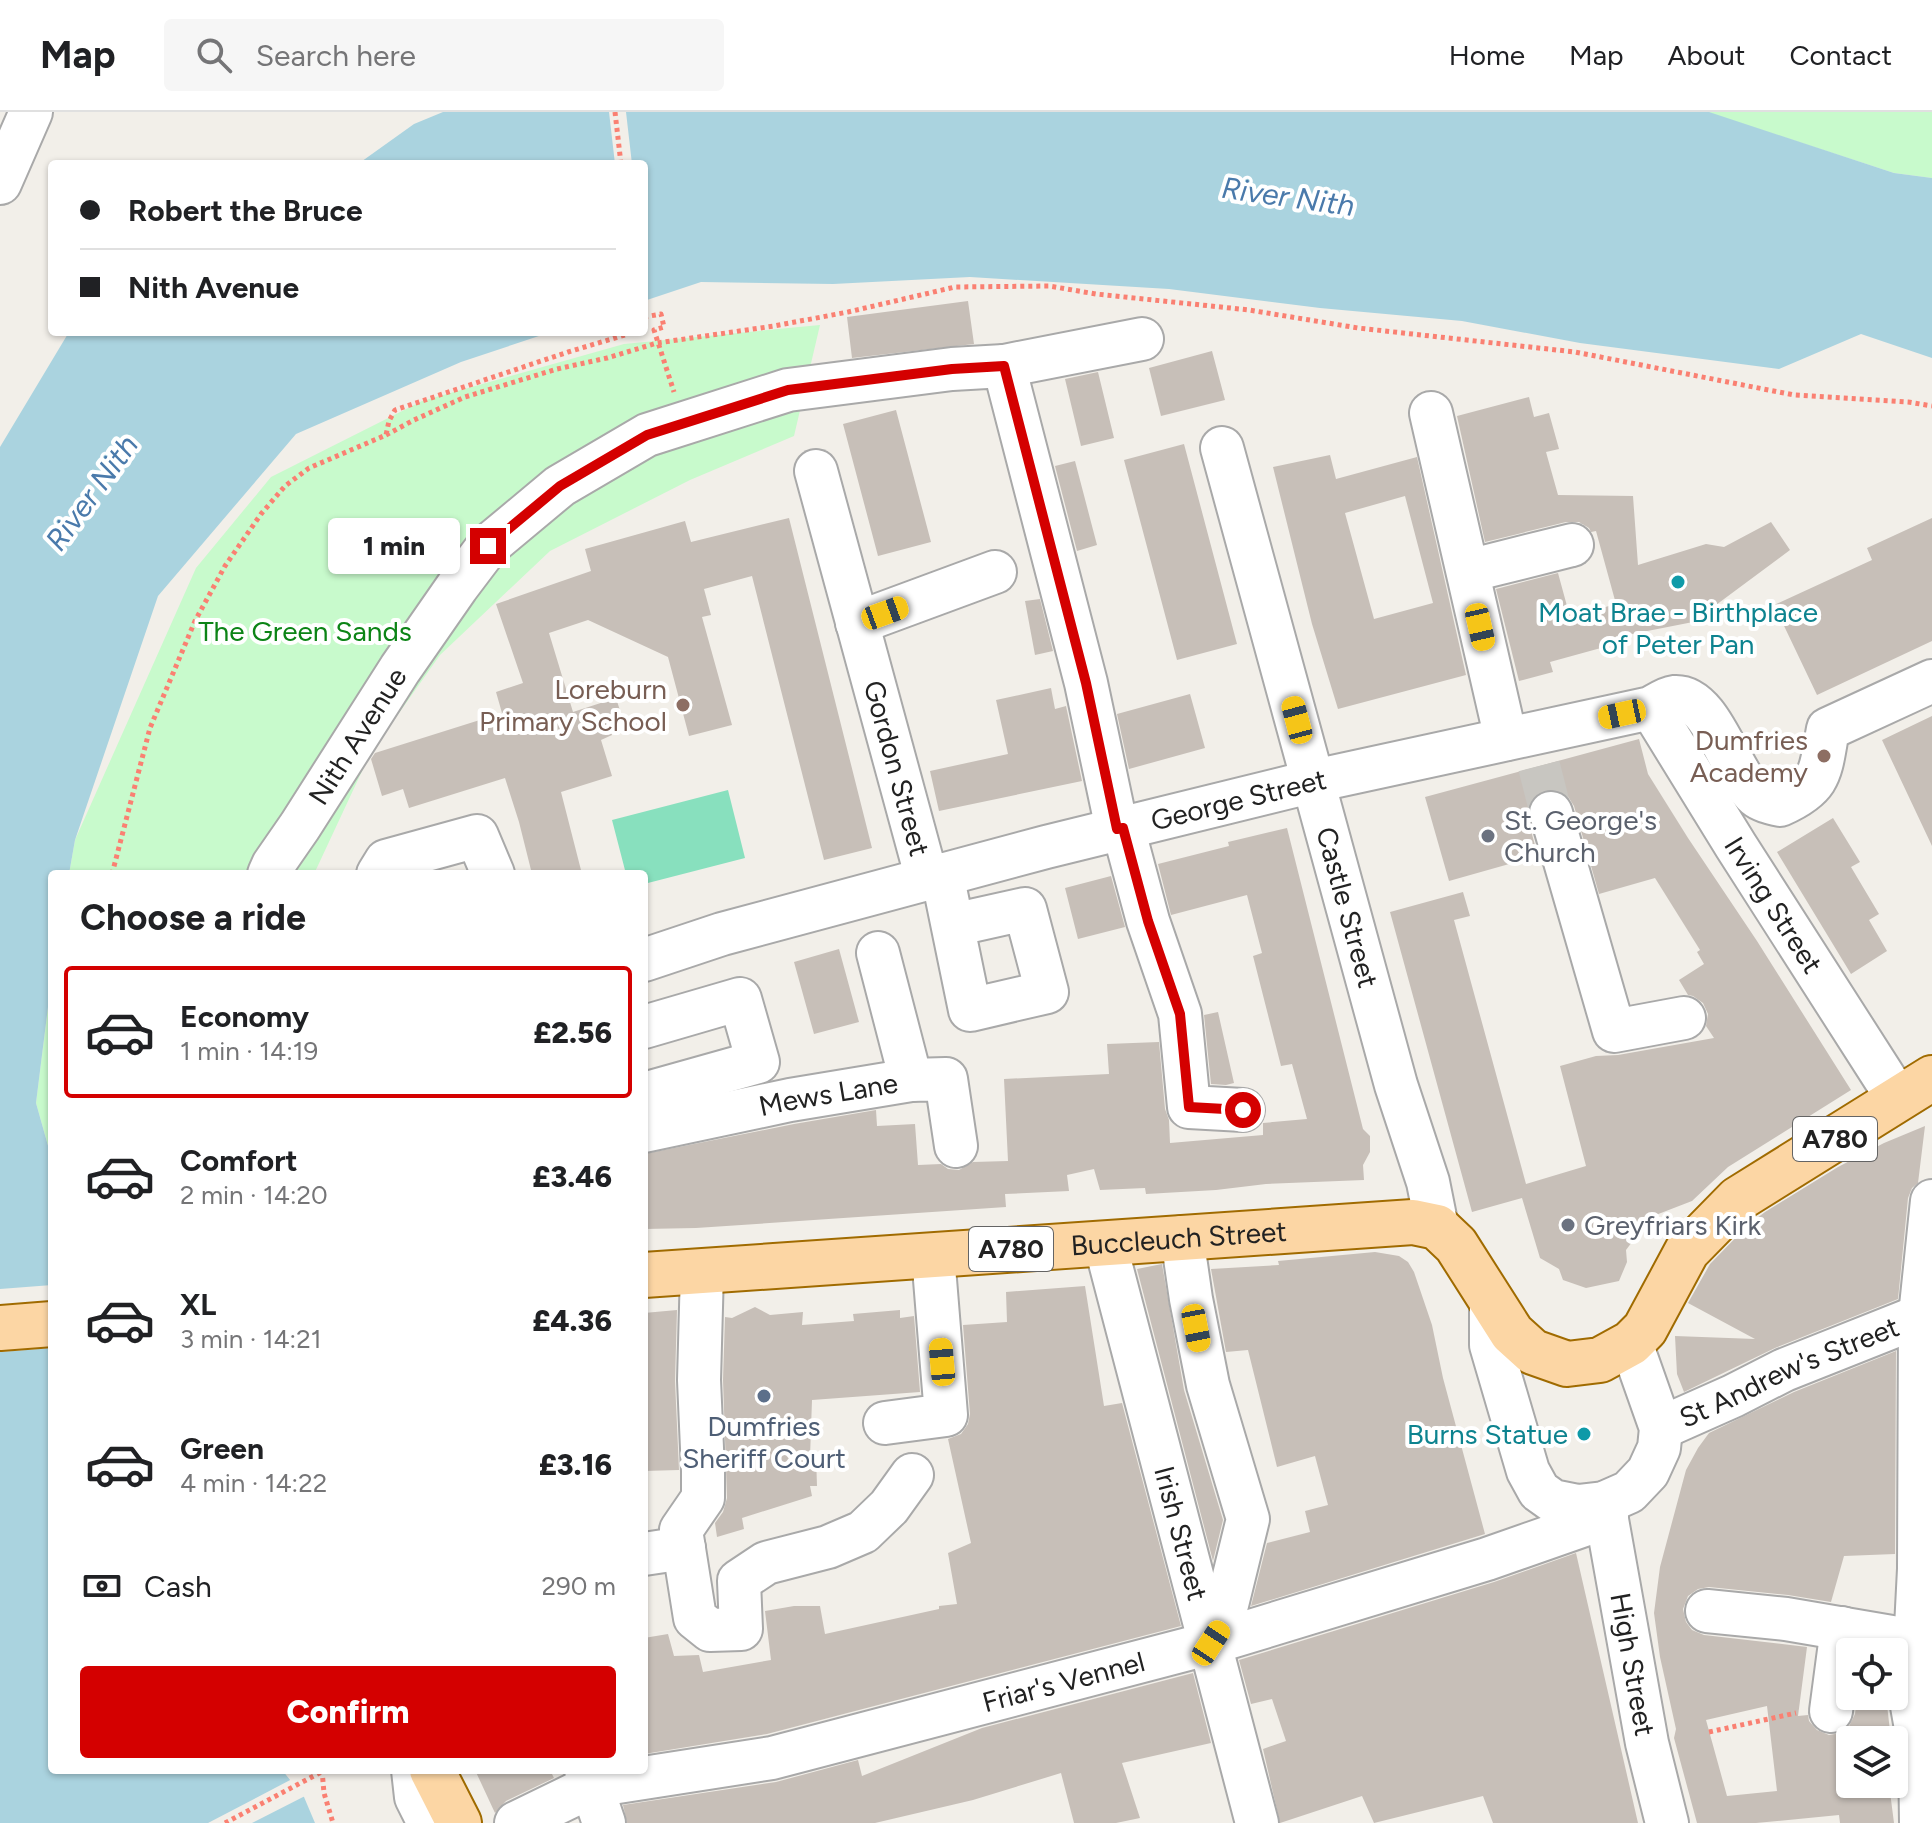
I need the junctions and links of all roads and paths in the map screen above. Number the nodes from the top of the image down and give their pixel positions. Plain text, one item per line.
1 (31, 112) edge
2 (615, 112) edge
3 (621, 160) edge
4 (0, 181) edge
5 (648, 316) edge
6 (622, 336) edge
7 (1142, 339) dead end
8 (657, 343) junction
9 (1004, 366) junction
10 (1932, 406) edge
11 (1431, 413) dead end
12 (684, 423) junction
13 (386, 435) junction
14 (1222, 448) dead end
15 (816, 471) dead end
16 (1572, 545) dead end
17 (1468, 571) junction
18 (995, 572) dead end
19 (857, 623) junction
20 (1932, 681) edge
21 (1651, 708) junction
22 (1526, 746) junction
23 (1314, 781) junction
24 (1551, 813) tunnel mouth
25 (1120, 829) junction
26 (418, 864) edge
27 (113, 870) edge
28 (271, 870) edge
29 (380, 870) edge
30 (491, 870) edge
31 (934, 876) junction
32 (953, 925) dead end
33 (878, 953) dead end
34 (648, 959) edge
35 (1684, 1018) dead end
36 (648, 1026) edge
37 (911, 1080) junction
38 (1915, 1088) edge
39 (648, 1093) edge
40 (1243, 1110) dead end
41 (648, 1130) edge
42 (956, 1146) dead end
43 (1932, 1201) edge
44 (1437, 1227) junction
45 (1182, 1237) junction
46 (1105, 1243) junction
47 (933, 1255) junction
48 (702, 1271) junction
49 (648, 1275) edge
50 (1491, 1302) junction
51 (1920, 1316) junction
52 (48, 1324) edge
53 (0, 1328) edge
54 (1631, 1343) junction
55 (885, 1423) dead end
56 (1661, 1428) junction
57 (912, 1475) dead end
58 (1606, 1510) junction
59 (664, 1551) edge
60 (1707, 1611) dead end
61 (1842, 1628) junction
62 (1915, 1641) junction
63 (1211, 1643) junction
64 (1831, 1711) dead end
65 (318, 1774) edge
66 (323, 1774) edge
67 (413, 1774) edge
68 (434, 1774) edge
69 (594, 1793) edge
70 (1925, 1796) edge
71 (225, 1823) edge
72 (333, 1823) edge
73 (429, 1823) edge
74 (459, 1823) edge
75 (516, 1823) edge
76 (1257, 1823) edge
77 (1667, 1823) edge

1 - 4 street
2 - 3 path
5 - 8 path
6 - 13 path
7 - 9 street, Nith Avenue
8 - 10 path
8 - 12 path
8 - 13 path
9 - 12 street, Nith Avenue
9 - 25 street
11 - 17 street
12 - 28 street, Nith Avenue
13 - 27 path
14 - 23 street, Castle Street
15 - 19 street, Gordon Street
16 - 17 street
17 - 22 street
18 - 19 street
19 - 31 street, Gordon Street
20 - 21 street, George Street
21 - 22 street, George Street
21 - 38 street, Irving Street
22 - 23 street, George Street
23 - 25 street, George Street
23 - 44 street, Castle Street
24 - 35 street
25 - 31 street, George Street
25 - 40 street
26 - 29 street
26 - 30 street
31 - 32 street, Gordon Street
31 - 34 street, George Street
33 - 37 street
36 - 39 street
37 - 41 street, Mews Lane
37 - 42 street, Mews Lane
38 - 54 main road, A780
43 - 51 street
44 - 45 main road, Buccleuch Street / A780
44 - 50 main road, A780
45 - 46 main road, Buccleuch Street / A780
45 - 63 street
46 - 47 main road, Buccleuch Street / A780
46 - 63 street, Irish Street
47 - 48 main road, Buccleuch Street / A780
47 - 55 street
48 - 49 main road, Buccleuch Street / A780
48 - 59 street
50 - 54 main road, A780
50 - 58 street
51 - 56 street, St Andrew's Street
51 - 62 street
52 - 53 main road
54 - 56 street
56 - 58 street, Friar's Vennel
57 - 59 street
58 - 63 street, Friar's Vennel
58 - 77 street, High Street
60 - 61 street
61 - 62 street
61 - 64 street
62 - 70 street
63 - 69 street, Friar's Vennel
63 - 76 street, Irish Street
65 - 71 path
66 - 72 path
67 - 73 street
68 - 74 main road
69 - 75 street, Friar's Vennel

